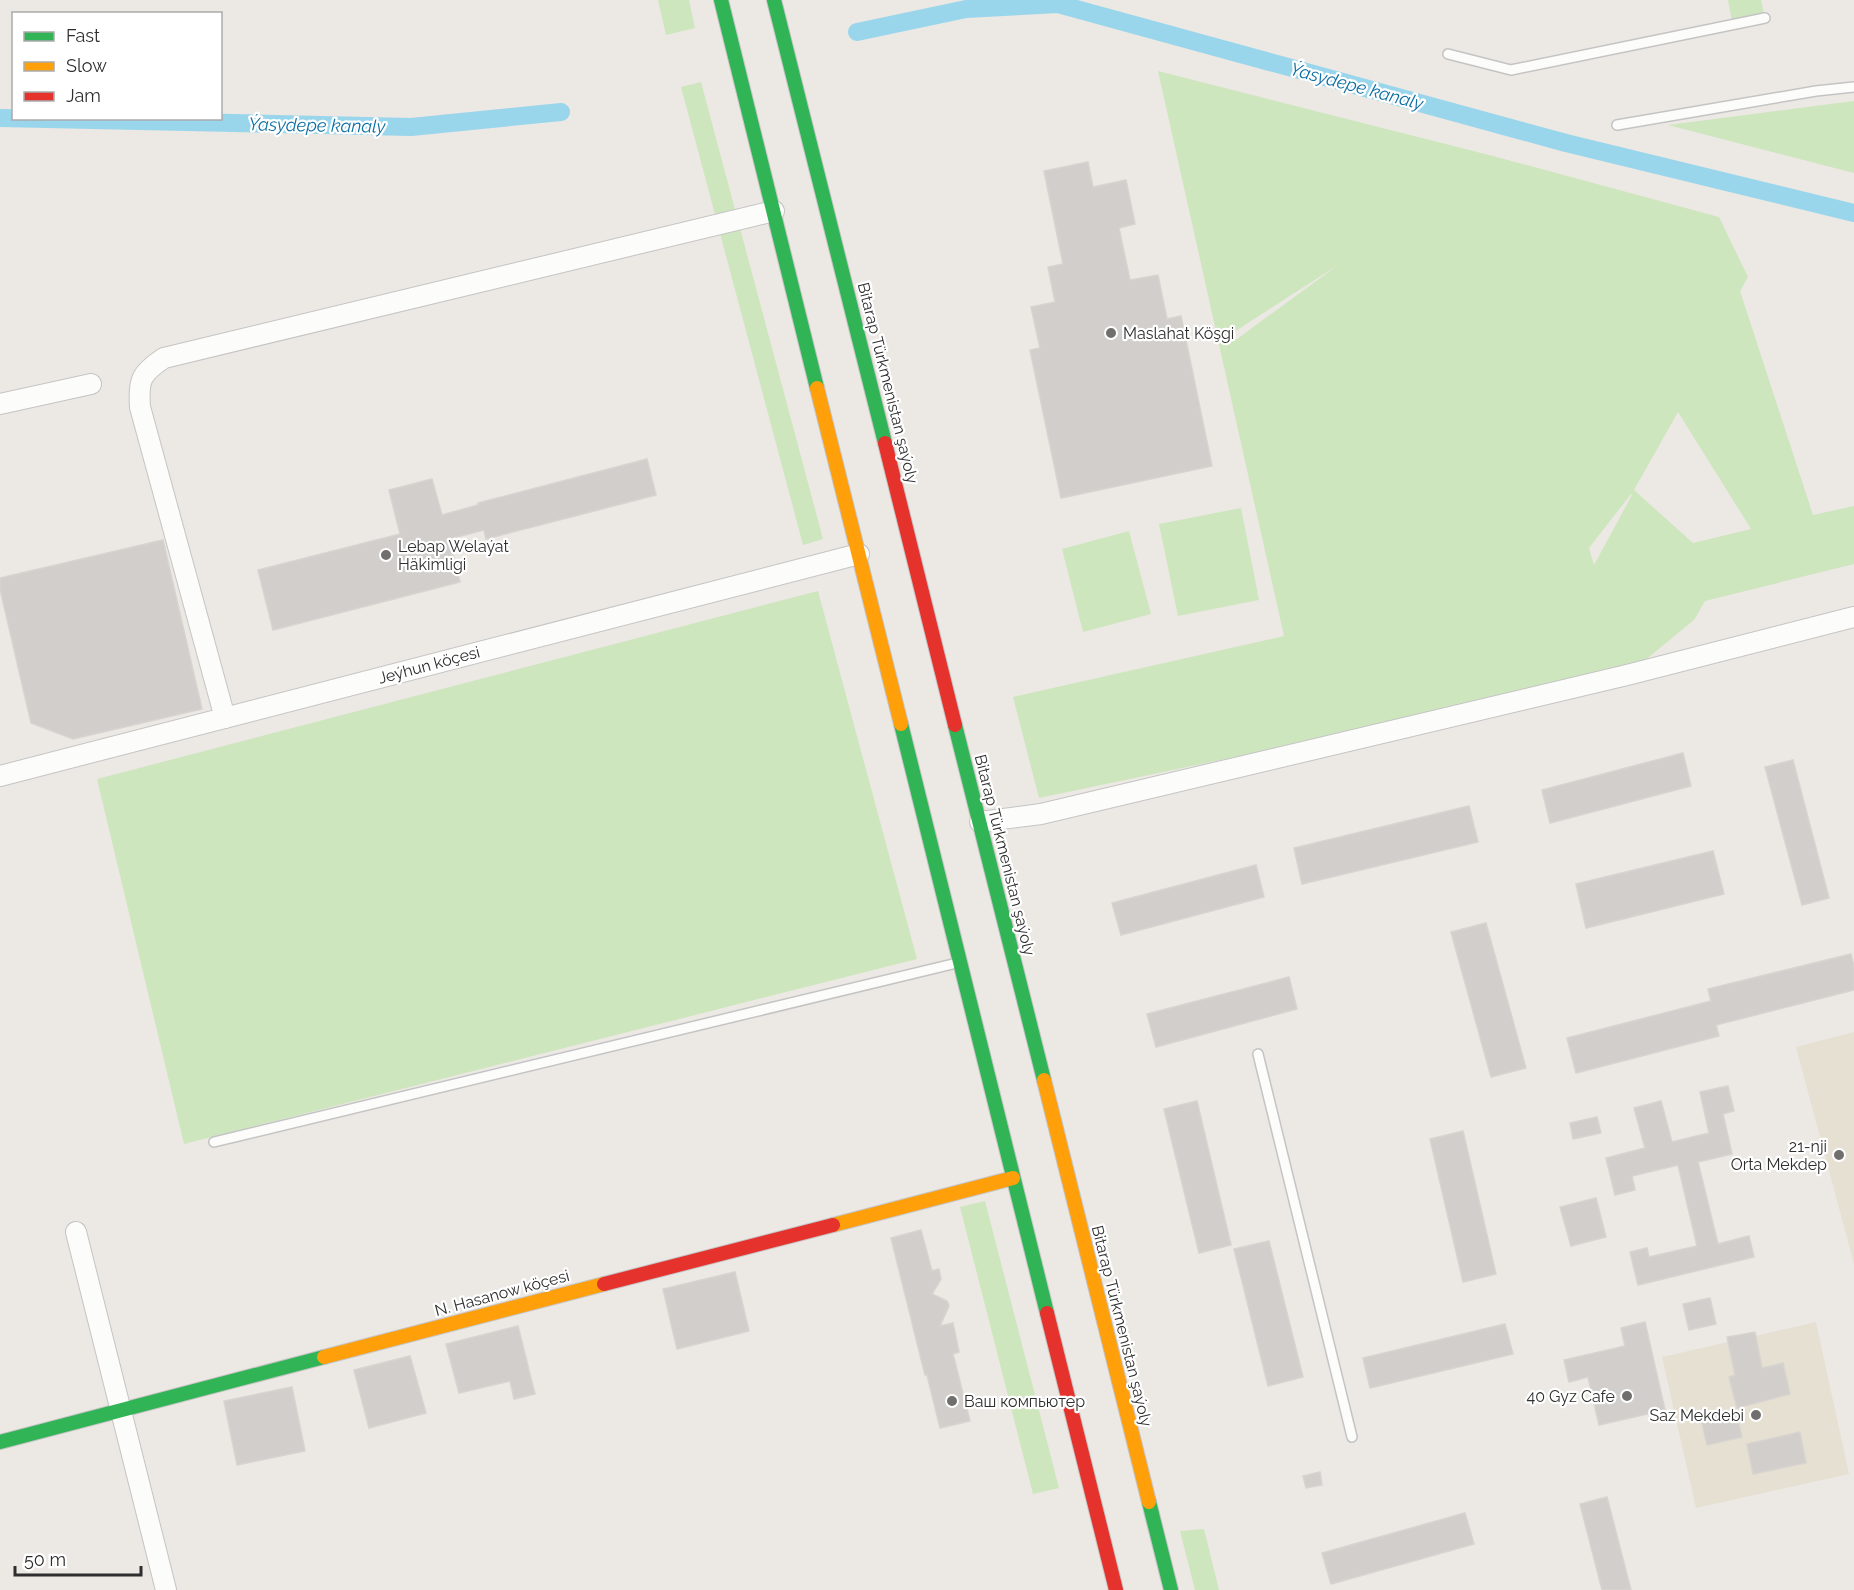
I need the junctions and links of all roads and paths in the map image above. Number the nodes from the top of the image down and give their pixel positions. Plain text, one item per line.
1 (721, 0) edge
2 (774, 3) edge
3 (1765, 18) dead end
4 (1448, 54) dead end
5 (1854, 87) edge
6 (1617, 125) dead end
7 (774, 211) junction
8 (91, 384) dead end
9 (0, 404) edge
10 (859, 554) junction
11 (1854, 617) edge
12 (225, 718) junction
13 (0, 776) edge
14 (980, 822) junction
15 (960, 962) junction
16 (1258, 1054) dead end
17 (214, 1142) dead end
18 (1012, 1178) junction
19 (76, 1232) dead end
20 (122, 1409) junction
21 (1352, 1437) dead end
22 (0, 1442) edge
23 (166, 1590) edge
24 (1116, 1590) edge
25 (1171, 1590) edge

1 - 7 main road
2 - 14 main road, Bitarap Türkmenistan şaýoly
3 - 4 lane
5 - 6 lane
7 - 10 main road
7 - 12 street
8 - 9 street
10 - 12 street, Jeýhun köçesi
10 - 15 main road
11 - 14 street
12 - 13 street, Jeýhun köçesi
14 - 25 main road, Bitarap Türkmenistan şaýoly
15 - 17 lane
15 - 18 main road
16 - 21 lane
18 - 20 main road, N. Hasanow köçesi
18 - 24 main road
19 - 20 street
20 - 22 main road, N. Hasanow köçesi
20 - 23 street

